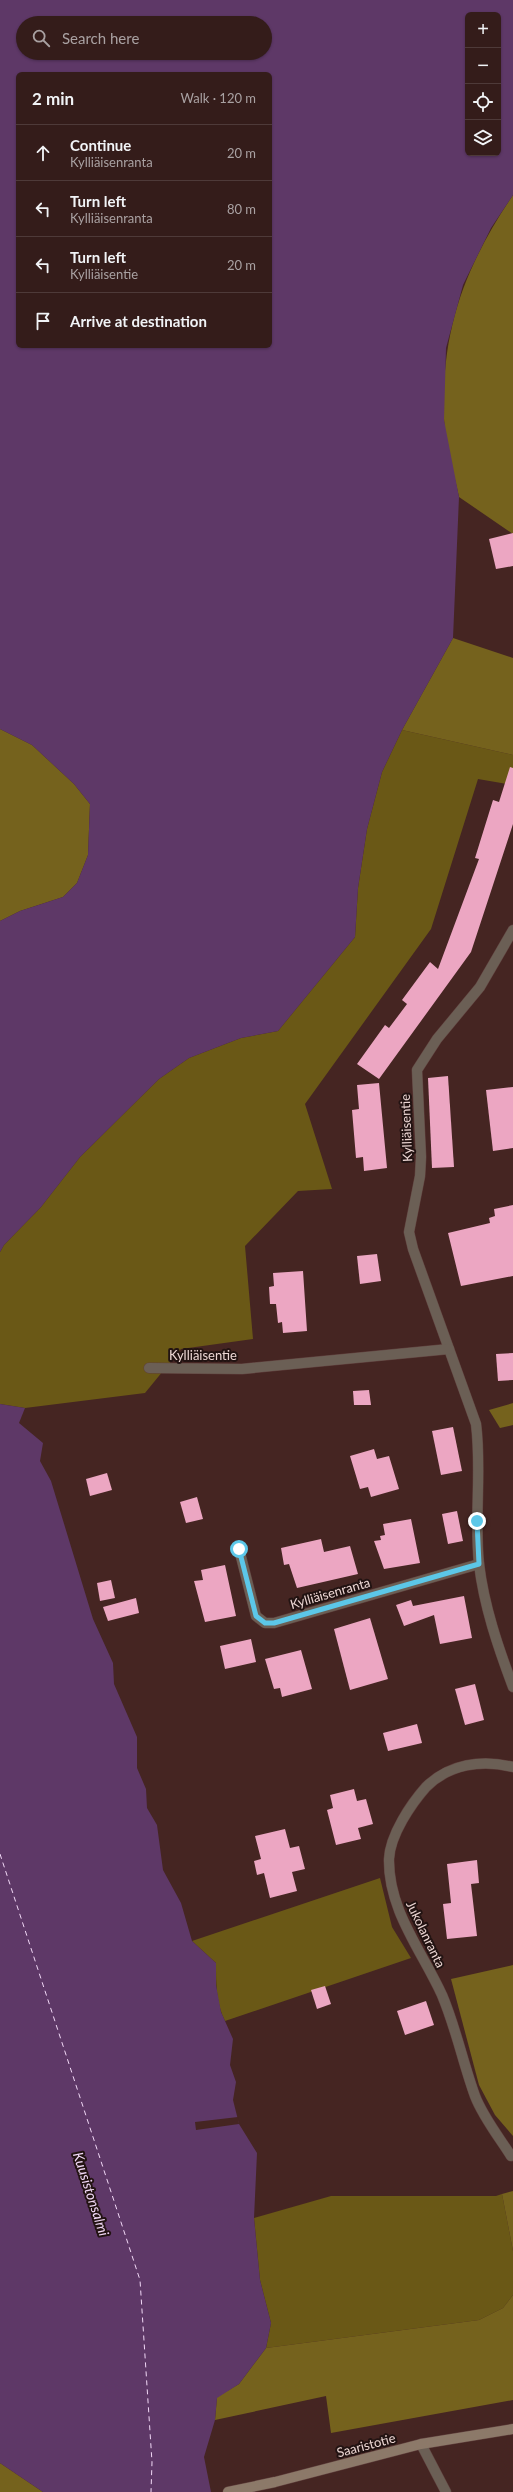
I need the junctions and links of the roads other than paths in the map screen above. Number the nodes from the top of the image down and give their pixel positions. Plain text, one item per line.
1 (513, 930) edge
2 (449, 1349) junction
3 (149, 1368) dead end
4 (239, 1549) dead end
5 (479, 1564) junction
6 (513, 1687) edge
7 (513, 1767) edge
8 (511, 2156) dead end
9 (513, 2429) edge
10 (421, 2444) junction
11 (228, 2492) edge
12 (446, 2492) edge

1 - 2 street, Kylliäisentie
2 - 3 street, Kylliäisentie
2 - 5 street, Kylliäisentie
4 - 5 street, Kylliäisenranta
5 - 6 street, Kylliäisentie
7 - 8 street, Jukolanranta
9 - 10 main road, Saaristotie
10 - 11 main road, Saaristotie
10 - 12 street

